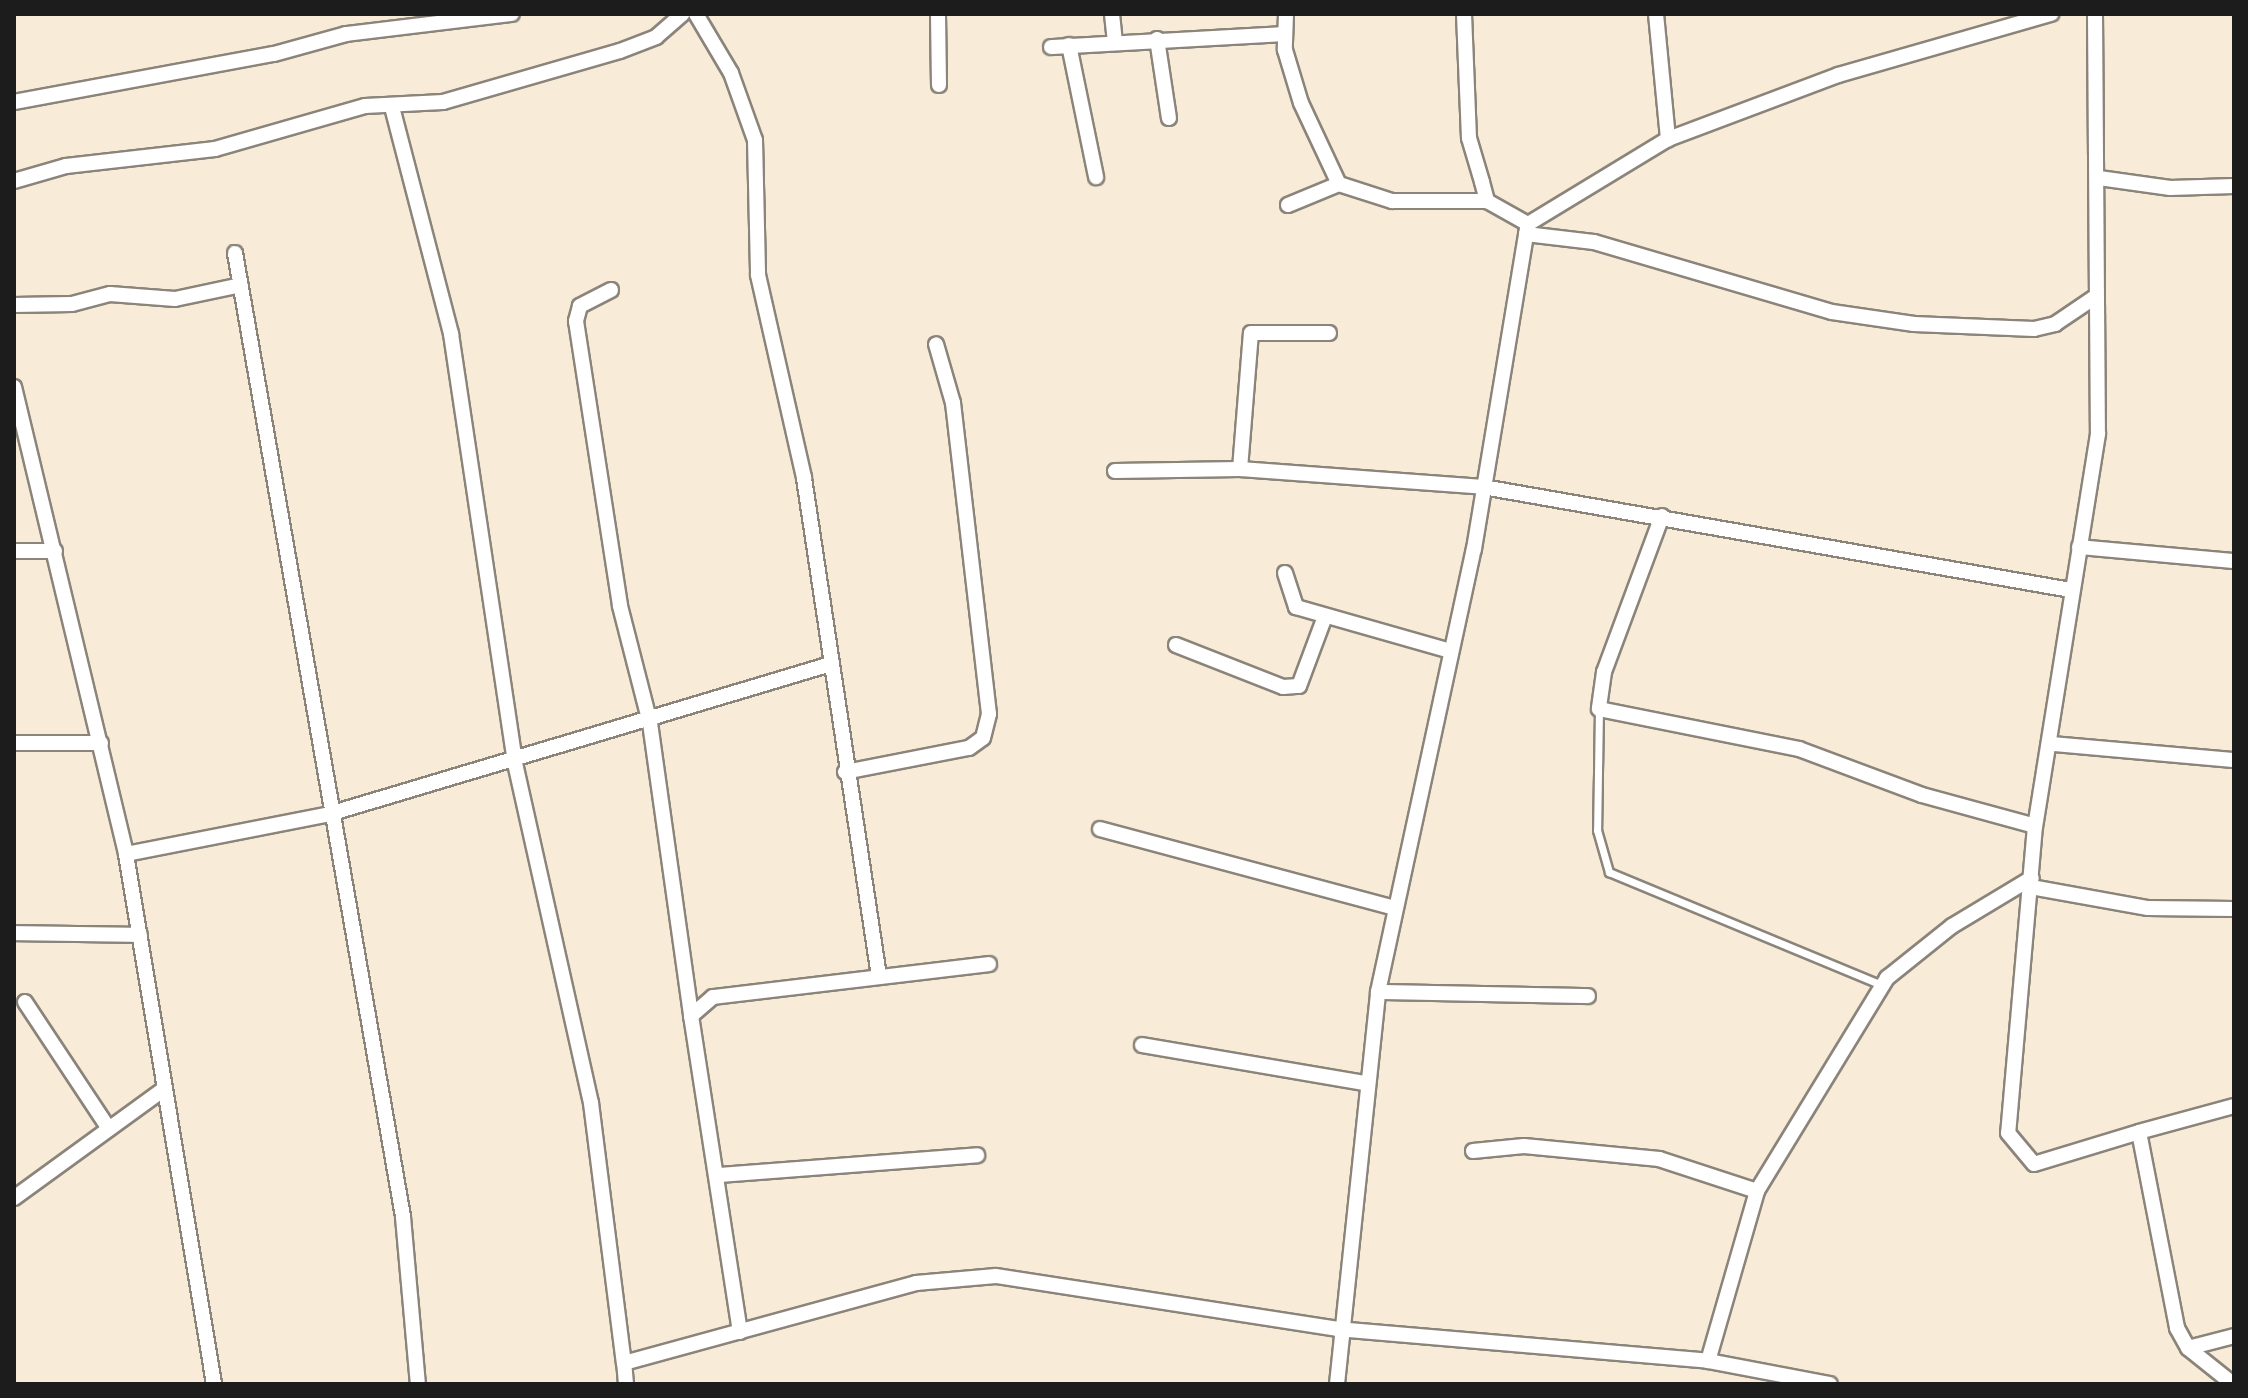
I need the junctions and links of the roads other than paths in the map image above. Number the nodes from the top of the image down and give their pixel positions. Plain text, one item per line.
1 (512, 14) edge
2 (682, 14) edge
3 (696, 14) edge
4 (938, 14) edge
5 (1112, 14) edge
6 (1286, 14) edge
7 (1464, 14) edge
8 (1656, 14) edge
9 (2051, 14) edge
10 (2095, 14) edge
11 (1993, 21) edge
12 (1283, 34) junction
13 (1157, 39) junction
14 (1115, 42) junction
15 (1069, 45) junction
16 (1051, 47) dead end
17 (939, 85) dead end
18 (14, 102) edge
19 (392, 107) junction
20 (1169, 118) dead end
21 (1668, 139) junction
22 (1096, 177) dead end
23 (2099, 178) junction
24 (14, 181) edge
25 (1339, 184) junction
26 (2234, 186) edge
27 (1487, 201) junction
28 (1288, 205) dead end
29 (1527, 229) junction
30 (235, 253) dead end
31 (241, 285) junction
32 (611, 290) dead end
33 (2095, 297) junction
34 (14, 305) edge
35 (1329, 333) dead end
36 (936, 344) dead end
37 (14, 387) edge
38 (1240, 469) junction
39 (1115, 471) dead end
40 (1483, 487) junction
41 (1662, 516) junction
42 (2079, 547) junction
43 (14, 551) edge
44 (55, 551) junction
45 (2234, 561) edge
46 (1285, 573) dead end
47 (2071, 590) junction
48 (1324, 619) junction
49 (1176, 645) dead end
50 (1447, 650) junction
51 (831, 664) junction
52 (1599, 709) junction
53 (650, 723) junction
54 (14, 743) edge
55 (101, 743) junction
56 (2053, 744) junction
57 (2234, 760) edge
58 (515, 763) junction
59 (845, 772) junction
60 (329, 814) junction
61 (2035, 826) junction
62 (1100, 829) dead end
63 (126, 854) junction
64 (2032, 883) junction
65 (1394, 908) junction
66 (2234, 909) edge
67 (14, 933) edge
68 (140, 935) junction
69 (989, 964) dead end
70 (879, 976) junction
71 (1883, 986) junction
72 (1378, 992) junction
73 (1588, 996) dead end
74 (25, 1002) dead end
75 (691, 1016) junction
76 (1142, 1045) dead end
77 (1365, 1083) junction
78 (164, 1089) junction
79 (2234, 1106) edge
80 (109, 1129) junction
81 (2139, 1132) junction
82 (1473, 1151) dead end
83 (977, 1155) dead end
84 (720, 1175) junction
85 (1757, 1191) junction
86 (14, 1198) edge
87 (1338, 1329) junction
88 (740, 1332) junction
89 (2234, 1336) edge
90 (2188, 1348) junction
91 (1708, 1361) junction
92 (624, 1363) junction
93 (214, 1384) edge
94 (418, 1384) edge
95 (626, 1384) edge
96 (1337, 1384) edge
97 (1830, 1384) edge
98 (2233, 1384) edge

1 - 18 street
2 - 19 street
3 - 51 street
4 - 17 street
5 - 14 street
6 - 12 street
7 - 27 street
8 - 21 street
9 - 11 street
10 - 23 street
11 - 21 street
12 - 13 street
12 - 25 street
13 - 14 street
13 - 20 street
14 - 15 street
15 - 16 street
15 - 22 street
19 - 24 street
19 - 58 street
21 - 29 street
23 - 26 street
23 - 33 street
25 - 27 street
25 - 28 street
27 - 29 street
29 - 33 street
29 - 40 street
30 - 31 street
31 - 34 street
31 - 60 street
32 - 53 street
33 - 42 street
35 - 38 street
36 - 59 street
37 - 44 street
38 - 39 street
38 - 40 street
40 - 41 street
40 - 50 street
41 - 47 street
41 - 52 street
42 - 45 street
42 - 47 street
43 - 44 street
44 - 55 street
46 - 48 street
47 - 56 street
48 - 49 street
48 - 50 street
50 - 65 street
51 - 53 street
51 - 59 street
52 - 61 street
52 - 71 lane
53 - 58 street
53 - 75 street
54 - 55 street
55 - 63 street
56 - 57 street
56 - 61 street
58 - 60 street
58 - 92 street
59 - 70 street
60 - 63 street
60 - 94 street
61 - 64 street
62 - 65 street
63 - 68 street
64 - 66 street
64 - 71 street
64 - 81 street
65 - 72 street
67 - 68 street
68 - 78 street
69 - 70 street
70 - 75 street
71 - 85 street
72 - 73 street
72 - 77 street
74 - 80 street
75 - 84 street
76 - 77 street
77 - 87 street
78 - 80 street
78 - 93 street
79 - 81 street
80 - 86 street
81 - 90 street
82 - 85 street
83 - 84 street
84 - 88 street
85 - 91 street
87 - 88 street
87 - 91 street
87 - 96 street
88 - 92 street
89 - 90 street
90 - 98 street
91 - 97 street
92 - 95 street

